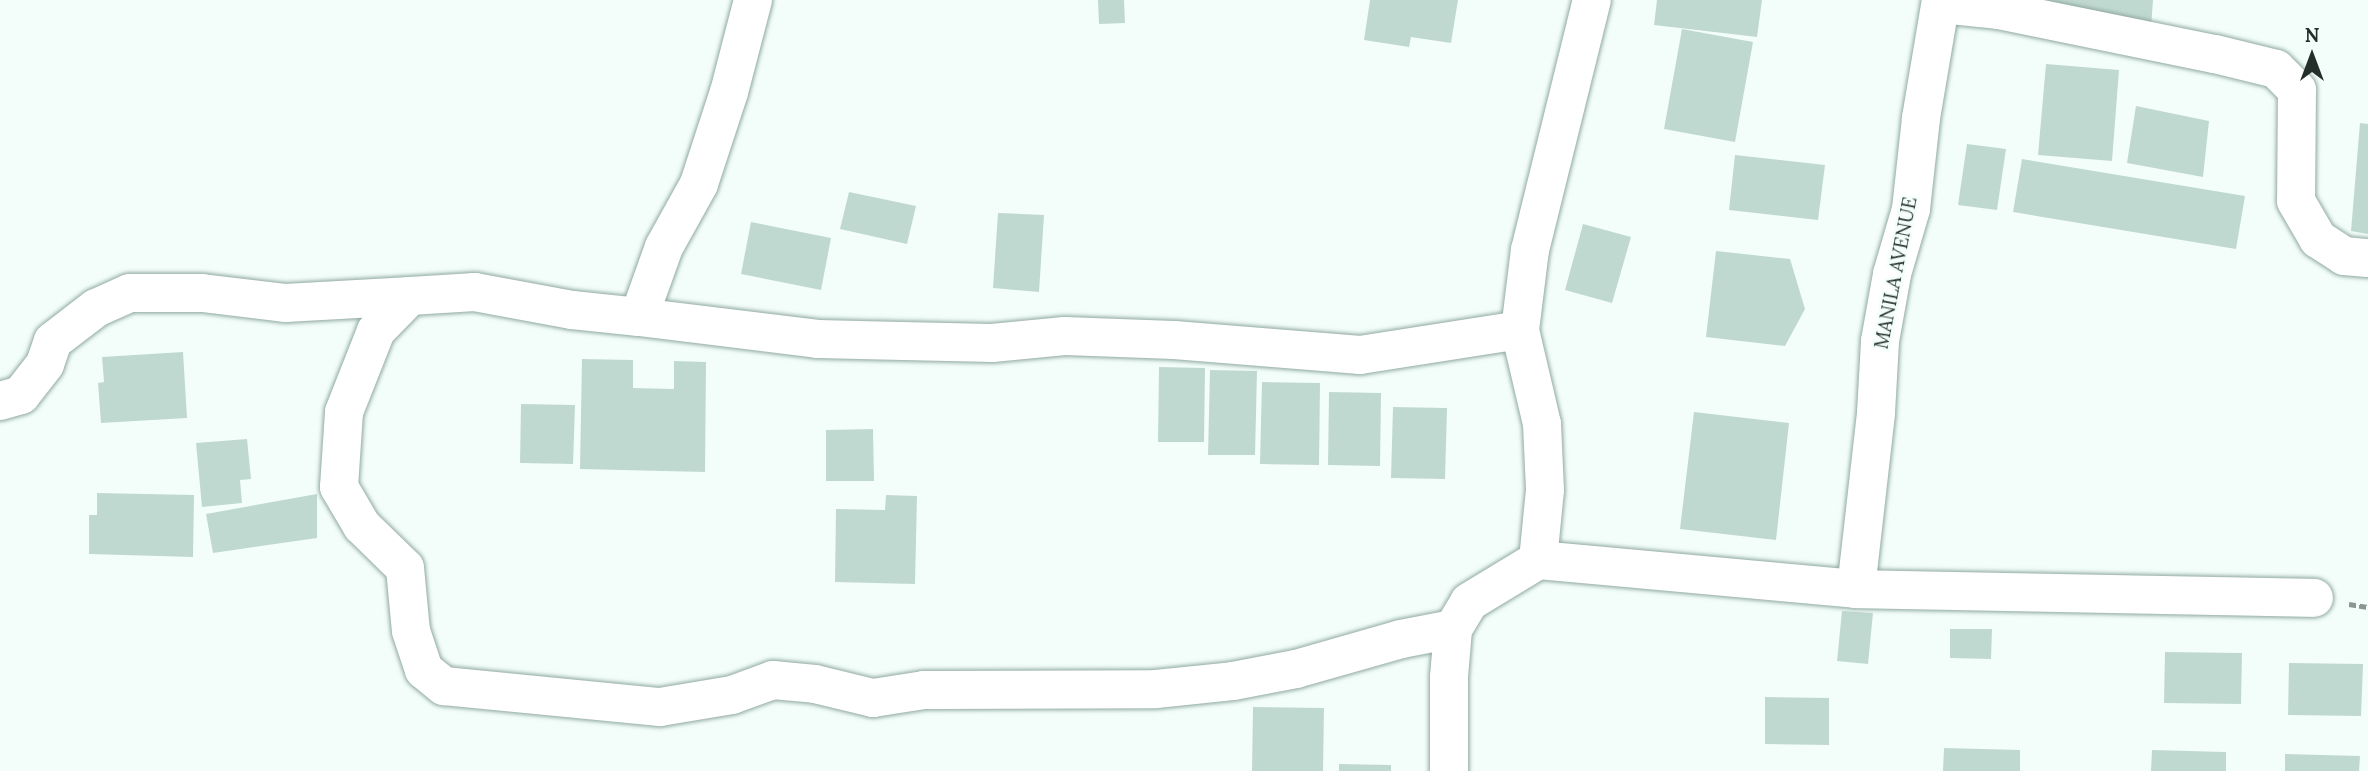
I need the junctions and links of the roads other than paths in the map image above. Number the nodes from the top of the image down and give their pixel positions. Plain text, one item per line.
1 (753, 0) edge
2 (1592, 0) edge
3 (1941, 2) edge
4 (2368, 258) edge
5 (410, 296) junction
6 (639, 317) junction
7 (1520, 330) junction
8 (0, 401) edge
9 (1538, 560) junction
10 (1856, 589) junction
11 (2314, 598) dead end
12 (1453, 629) junction
13 (1449, 771) edge

1 - 6 street
2 - 7 street
3 - 4 street
3 - 10 street, MANILA AVENUE
5 - 6 street
5 - 8 street
5 - 12 street
6 - 7 street
7 - 9 street
9 - 10 street
9 - 12 street
10 - 11 street
12 - 13 street

